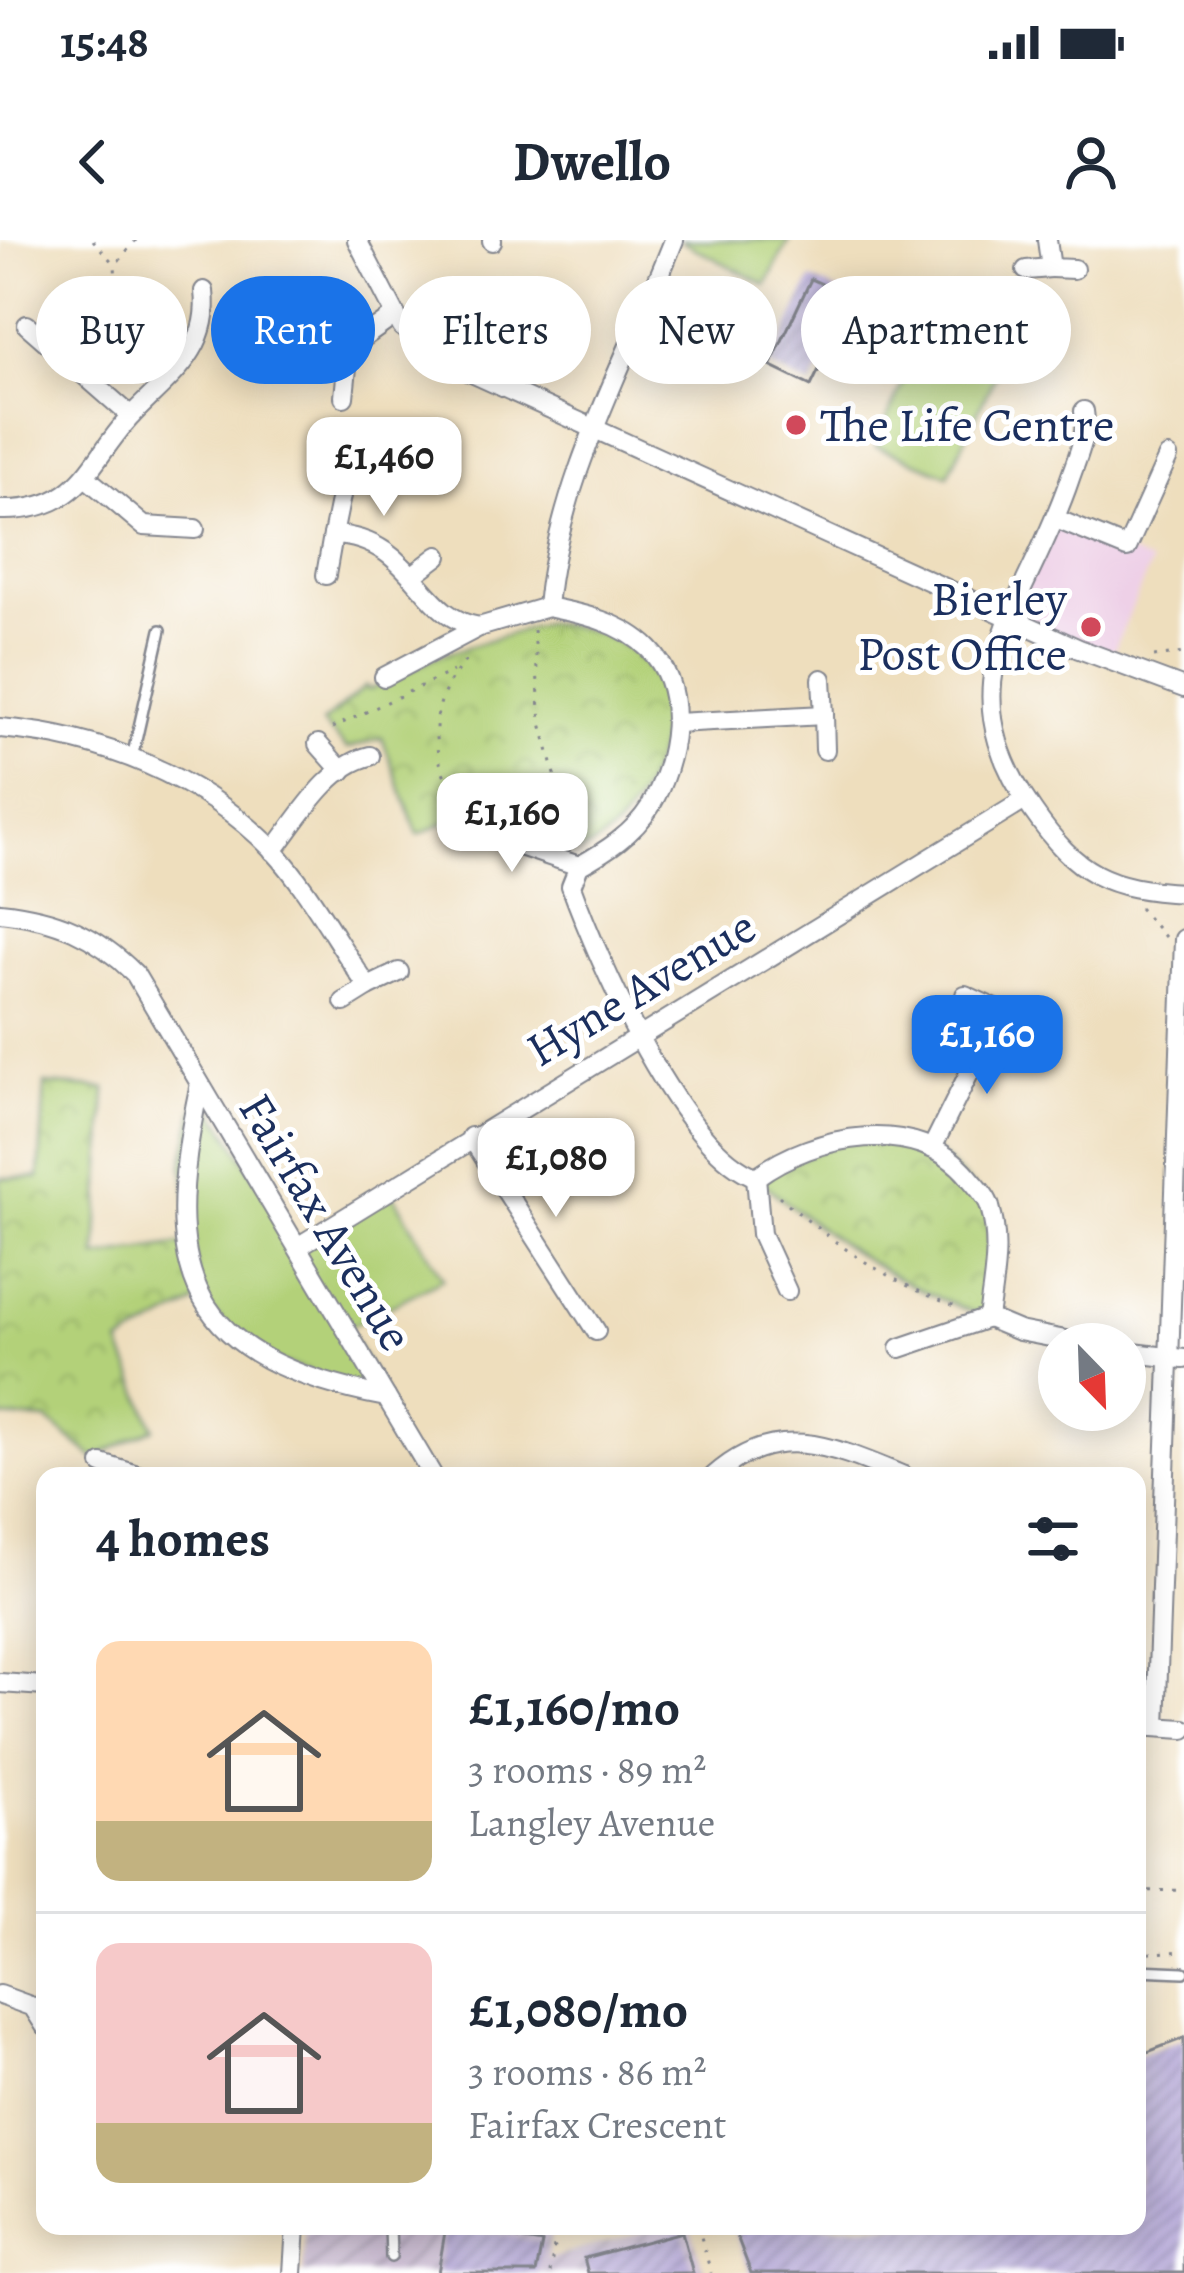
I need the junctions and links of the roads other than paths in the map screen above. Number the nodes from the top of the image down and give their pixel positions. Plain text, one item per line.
1 (357, 240) edge
2 (1047, 240) edge
3 (667, 242) edge
4 (1051, 268) junction
5 (1074, 269) dead end
6 (1026, 270) dead end
7 (661, 276) edge
8 (204, 291) dead end
9 (395, 315) junction
10 (27, 325) dead end
11 (375, 329) edge
12 (615, 381) edge
13 (345, 384) edge
14 (344, 398) dead end
15 (1084, 411) dead end
16 (130, 416) junction
17 (594, 428) junction
18 (1168, 457) dead end
19 (88, 479) junction
20 (343, 486) dead end
21 (0, 510) edge
22 (1056, 519) junction
23 (195, 529) dead end
24 (332, 536) junction
25 (438, 556) dead end
26 (326, 575) dead end
27 (413, 575) junction
28 (541, 609) junction
29 (1009, 617) junction
30 (479, 627) junction
31 (161, 631) dead end
32 (384, 677) dead end
33 (822, 679) dead end
34 (1184, 688) edge
35 (824, 715) junction
36 (676, 723) junction
37 (0, 728) edge
38 (318, 744) road end
39 (825, 750) dead end
40 (370, 756) dead end
41 (132, 758) junction
42 (342, 771) junction
43 (1025, 800) junction
44 (465, 820) road end
45 (273, 851) junction
46 (579, 866) junction
47 (1184, 892) edge
48 (0, 912) edge
49 (1184, 940) edge
50 (400, 972) dead end
51 (368, 987) junction
52 (965, 995) dead end
53 (344, 1002) dead end
54 (1000, 1011) junction
55 (1183, 1024) edge
56 (1035, 1026) dead end
57 (638, 1037) junction
58 (199, 1088) junction
59 (471, 1137) junction
60 (932, 1148) junction
61 (756, 1177) junction
62 (299, 1246) junction
63 (787, 1291) dead end
64 (988, 1318) junction
65 (596, 1331) dead end
66 (1038, 1335) edge
67 (900, 1348) dead end
68 (1175, 1359) edge
69 (386, 1396) junction
70 (102, 1464) dead end
71 (112, 1467) edge
72 (428, 1467) edge
73 (724, 1467) edge
74 (878, 1467) edge
75 (0, 1683) edge
76 (36, 1685) edge
77 (1147, 1727) edge
78 (1184, 1729) edge
79 (1146, 1970) edge
80 (1184, 1972) edge
81 (0, 1995) edge
82 (36, 2012) edge
83 (295, 2235) edge
84 (390, 2235) edge
85 (391, 2257) dead end
86 (293, 2273) edge

1 - 9 street
2 - 4 street
3 - 7 street
4 - 5 street
4 - 6 street
8 - 16 street
9 - 11 street
9 - 17 street
10 - 16 street
12 - 17 street
13 - 14 street
15 - 22 street
16 - 19 street
17 - 28 street
17 - 29 street
18 - 22 street
19 - 21 street
19 - 23 street
20 - 24 street
22 - 29 street
24 - 26 street
24 - 27 street
25 - 27 street
27 - 30 street
28 - 30 street
28 - 36 street
29 - 34 street
29 - 43 street
30 - 32 street
31 - 41 lane
33 - 35 street
35 - 36 street
35 - 39 street
36 - 46 street
37 - 41 street
38 - 42 street
40 - 42 street
41 - 45 street
42 - 45 street
43 - 47 street
43 - 57 street, Hyne Avenue
44 - 46 street
45 - 51 street
46 - 57 street
48 - 58 street, Fairfax Avenue
49 - 55 street
50 - 51 street
51 - 53 street
52 - 54 street
54 - 56 street
54 - 60 street
55 - 68 street
57 - 59 street, Hyne Avenue
57 - 61 street
58 - 62 street, Fairfax Avenue
58 - 69 street, Fairfax Avenue
59 - 62 street, Hyne Avenue
59 - 65 street
60 - 61 street
60 - 64 street
61 - 63 street
62 - 69 street, Fairfax Avenue
64 - 66 street
64 - 67 street
68 - 77 street
69 - 72 street, Fairfax Avenue
70 - 71 street
73 - 74 street
75 - 76 street
77 - 78 street
79 - 80 lane
81 - 82 street
83 - 86 street
84 - 85 lane

